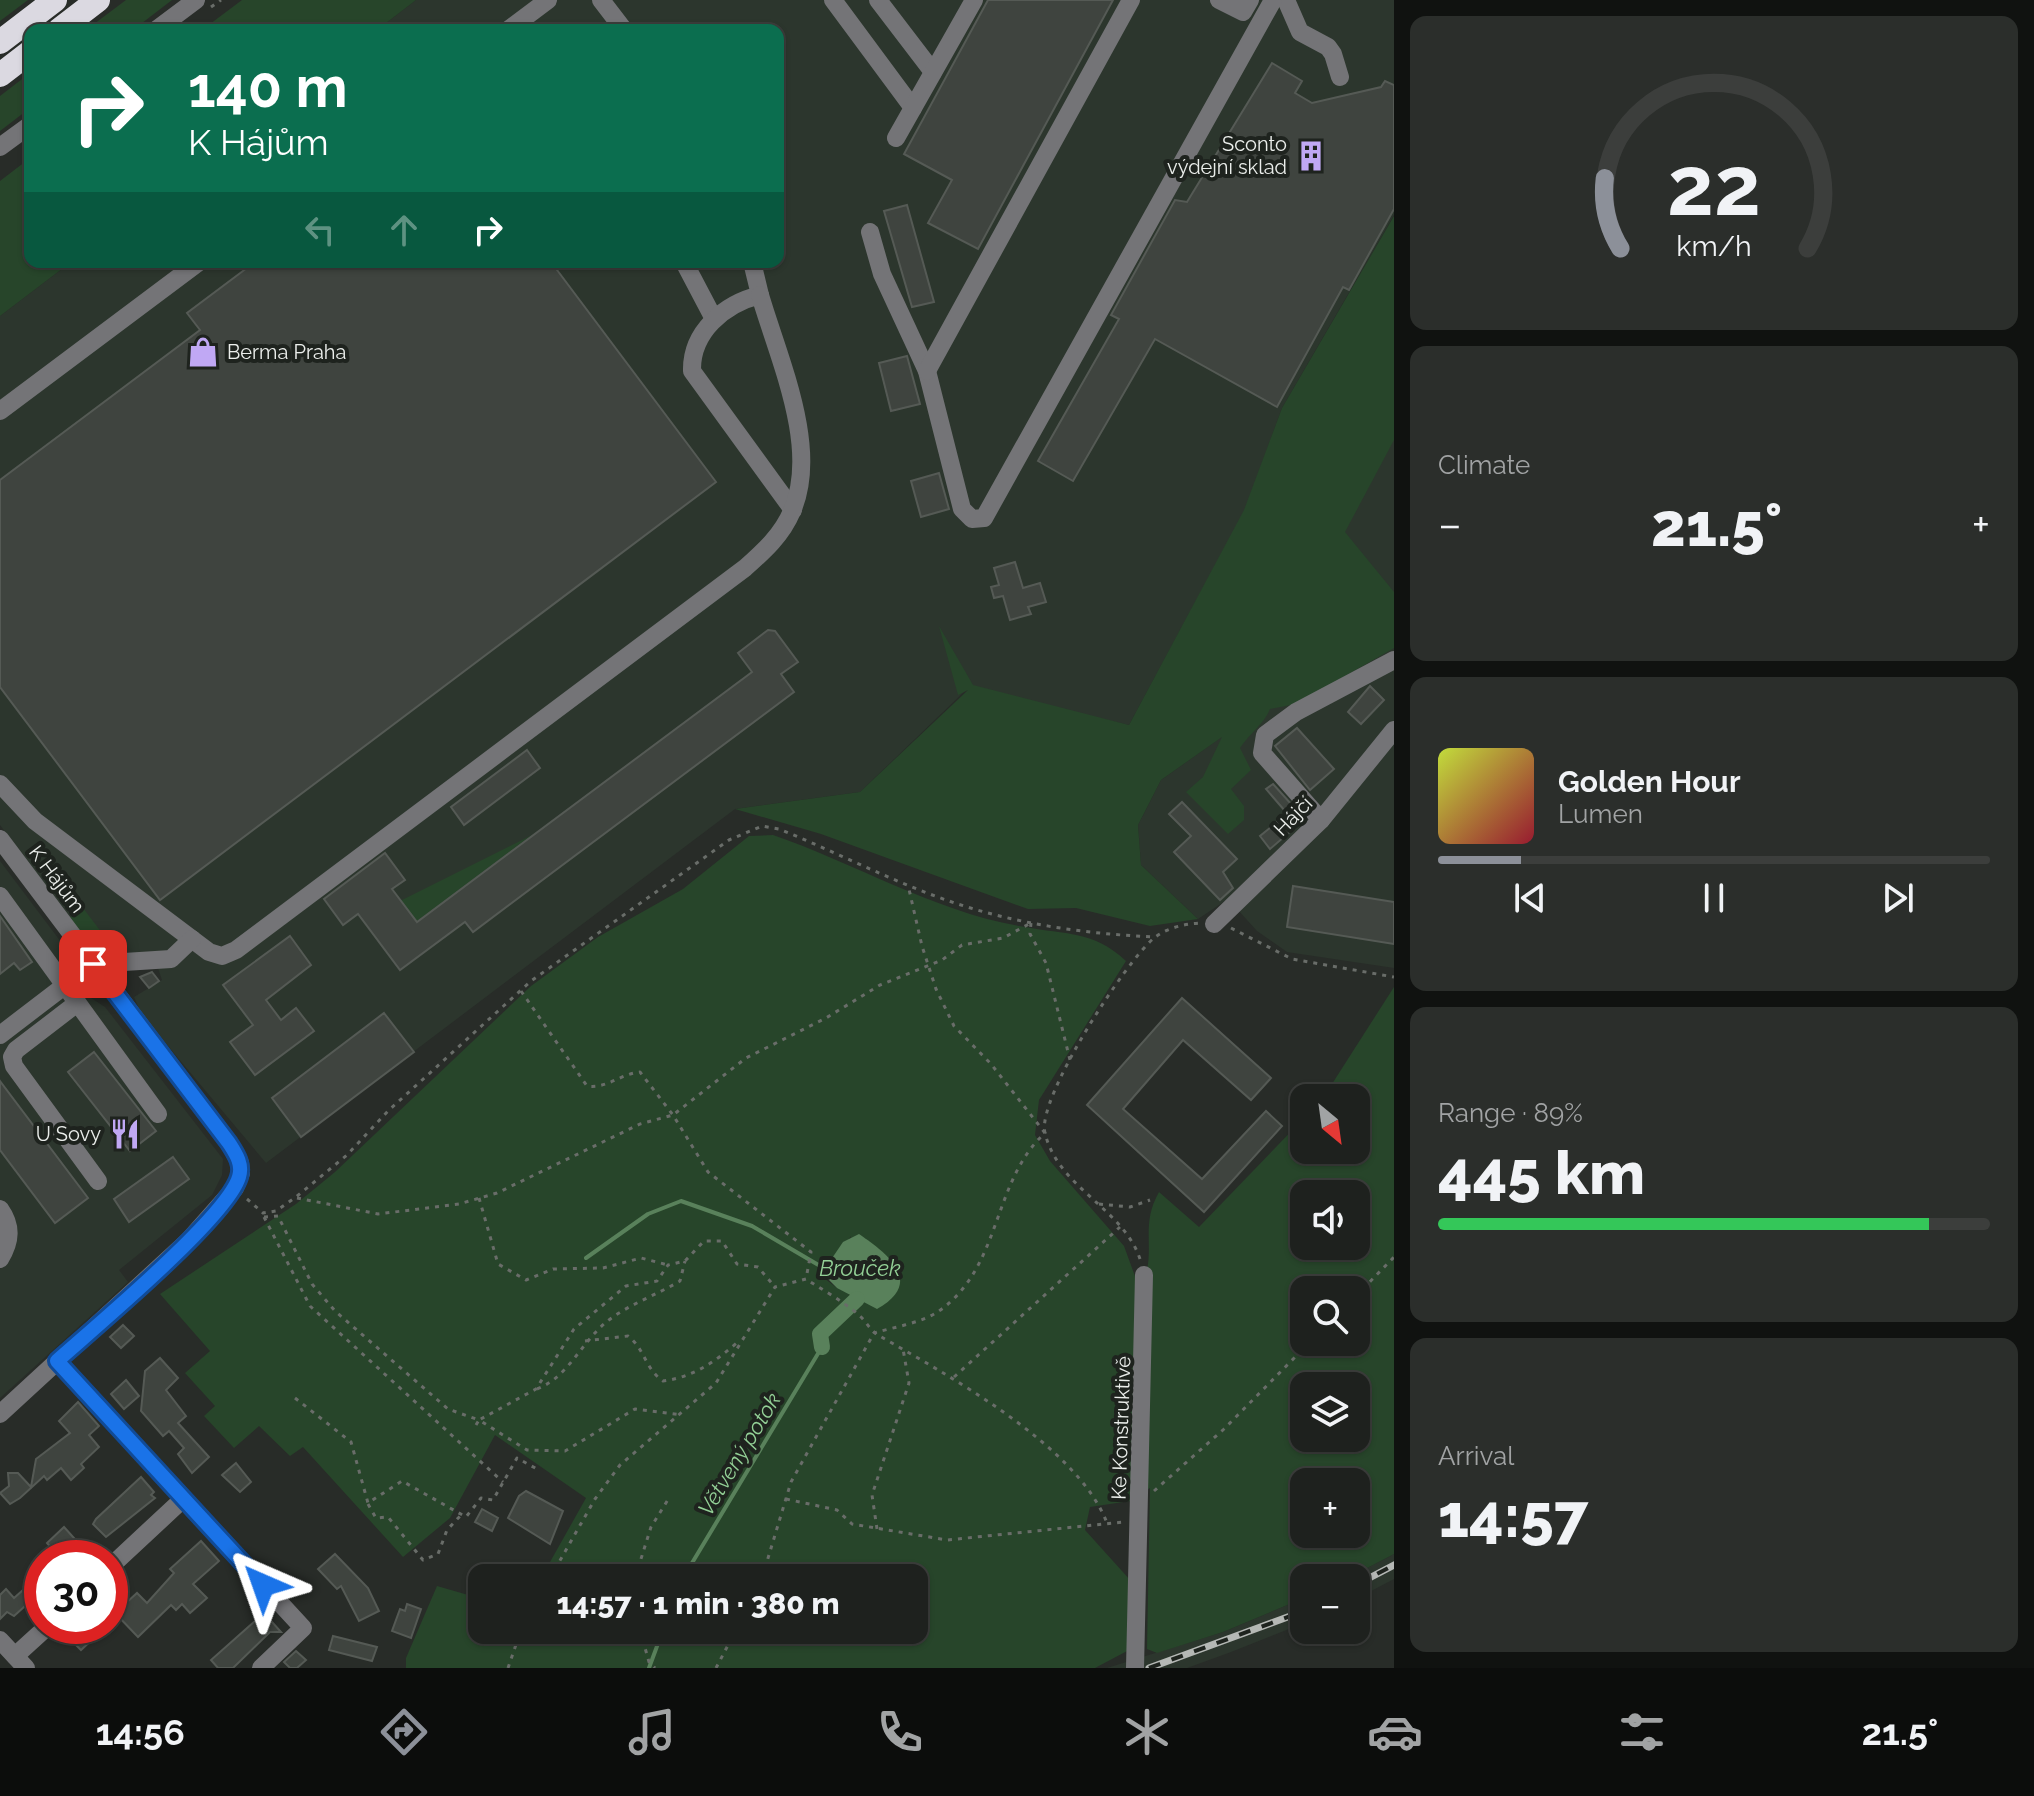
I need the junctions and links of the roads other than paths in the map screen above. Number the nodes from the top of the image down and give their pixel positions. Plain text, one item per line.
1 (55, 0) edge
2 (98, 0) edge
3 (196, 0) edge
4 (548, 0) edge
5 (601, 0) edge
6 (833, 0) edge
7 (878, 0) edge
8 (974, 0) edge
9 (1131, 0) edge
10 (1219, 0) edge
11 (1273, 0) edge
12 (1286, 0) edge
13 (1247, 6) edge
14 (1261, 22) junction
15 (67, 24) edge
16 (164, 24) edge
17 (516, 24) edge
18 (619, 24) edge
19 (0, 42) edge
20 (24, 57) edge
21 (933, 72) junction
22 (0, 75) edge
23 (1340, 77) dead end
24 (913, 108) junction
25 (24, 129) edge
26 (896, 138) dead end
27 (0, 147) edge
28 (870, 232) dead end
29 (191, 268) edge
30 (687, 268) edge
31 (753, 268) edge
32 (760, 295) junction
33 (714, 319) junction
34 (927, 371) junction
35 (0, 411) edge
36 (793, 510) junction
37 (1394, 660) edge
38 (1394, 730) edge
39 (0, 784) edge
40 (1321, 820) junction
41 (0, 839) edge
42 (0, 896) edge
43 (1214, 924) road end
44 (192, 939) junction
45 (93, 964) junction
46 (64, 986) junction
47 (76, 1004) junction
48 (0, 1035) edge
49 (158, 1114) dead end
50 (98, 1181) dead end
51 (0, 1209) edge
52 (0, 1259) edge
53 (1144, 1275) road end
54 (57, 1361) junction
55 (0, 1414) edge
56 (183, 1499) junction
57 (128, 1550) edge
58 (0, 1640) edge
59 (34, 1644) edge
60 (21, 1662) edge
61 (261, 1668) edge
62 (1135, 1668) edge

1 - 19 highway
2 - 15 highway
3 - 16 street
4 - 17 street
5 - 18 street
6 - 24 street
7 - 21 street
8 - 21 street
9 - 34 street
10 - 13 street
11 - 14 street
12 - 23 street
13 - 14 street
14 - 34 street
20 - 22 highway
21 - 24 street
24 - 26 street
25 - 27 street
28 - 34 street
29 - 35 street
30 - 33 street
31 - 32 street
32 - 33 street
32 - 36 street
33 - 36 street
36 - 44 street
37 - 40 street
38 - 40 street, Hájčí
39 - 44 street
40 - 43 street, Hájčí
41 - 45 street, K Hájům
42 - 46 street
44 - 45 street
45 - 46 street
45 - 54 street, K Hájům
46 - 47 street
46 - 48 street
47 - 49 street
47 - 50 street
51 - 52 street
53 - 62 street, Ke Konstruktivě
54 - 55 street
54 - 56 street
56 - 57 street
56 - 61 street
58 - 60 street
59 - 60 street

